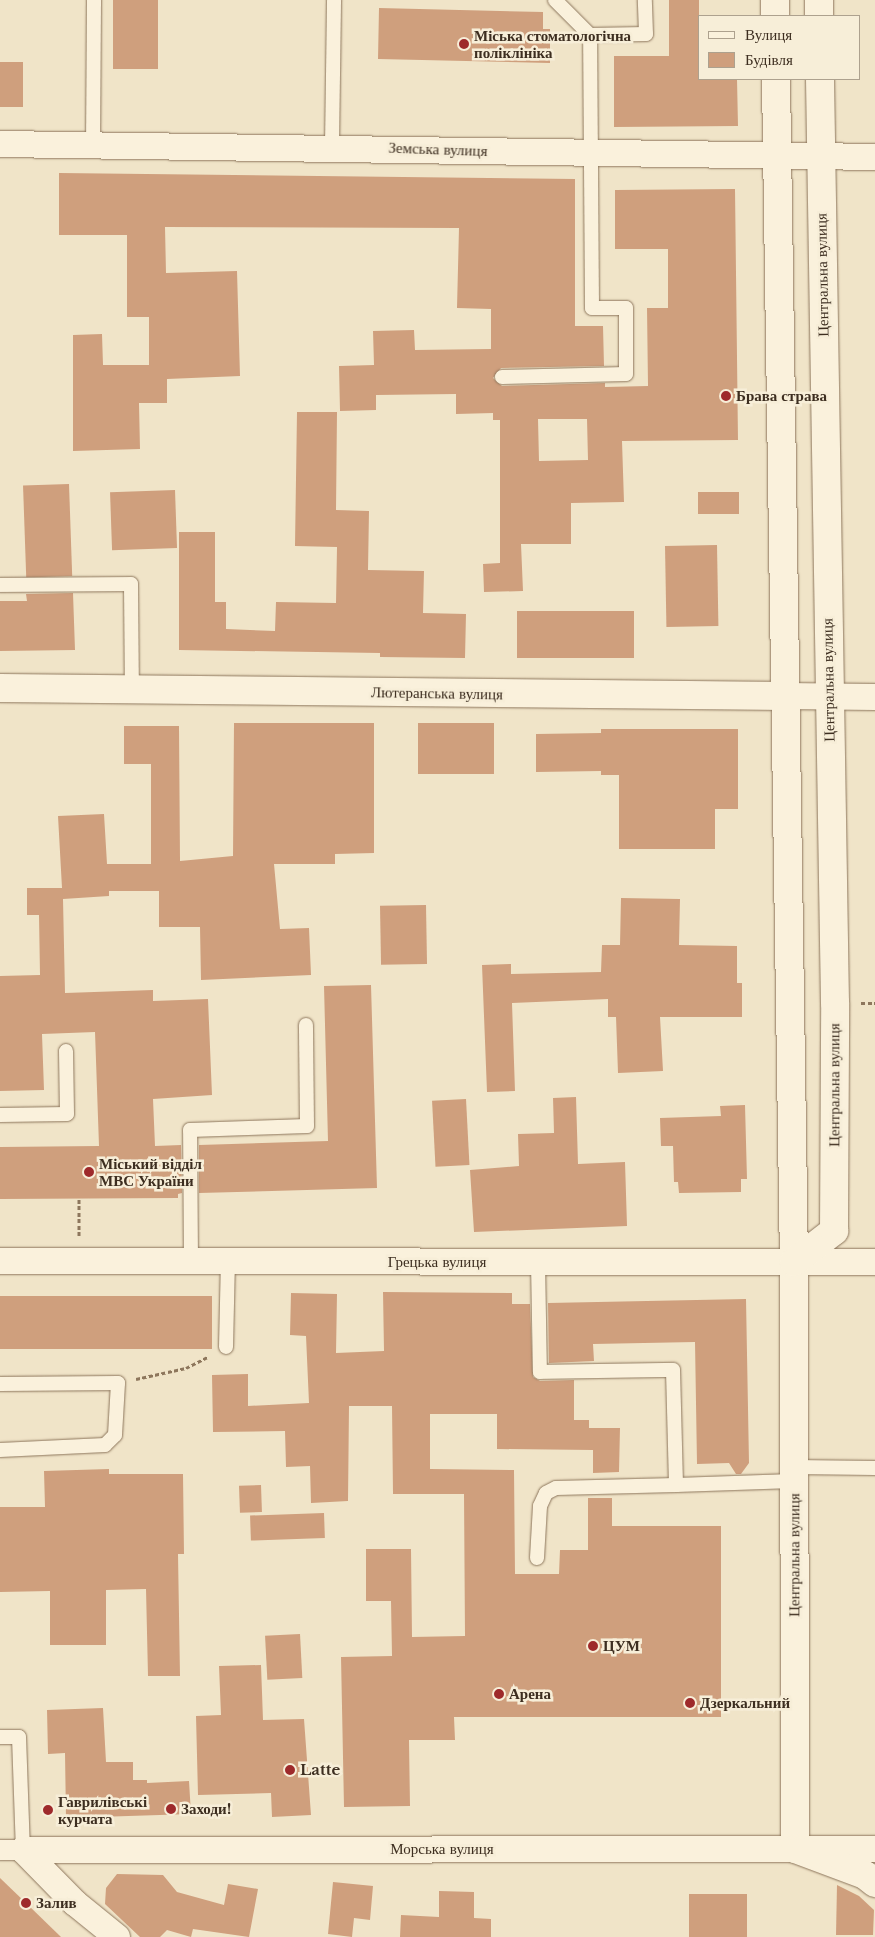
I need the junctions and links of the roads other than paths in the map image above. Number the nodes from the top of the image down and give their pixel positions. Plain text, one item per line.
1 (94, 0) edge
2 (334, 0) edge
3 (555, 0) edge
4 (645, 0) edge
5 (775, 0) edge
6 (819, 0) edge
7 (775, 15) edge
8 (819, 15) edge
9 (590, 35) junction
10 (776, 80) edge
11 (820, 80) edge
12 (0, 144) edge
13 (93, 146) junction
14 (332, 146) junction
15 (591, 153) junction
16 (777, 155) junction
17 (821, 156) junction
18 (875, 157) edge
19 (502, 377) dead end
20 (0, 585) edge
21 (0, 688) edge
22 (132, 689) junction
23 (785, 696) junction
24 (828, 696) junction
25 (875, 697) edge
26 (306, 1025) dead end
27 (66, 1051) dead end
28 (0, 1115) edge
29 (0, 1261) edge
30 (228, 1261) junction
31 (191, 1262) junction
32 (538, 1262) junction
33 (794, 1262) junction
34 (875, 1262) edge
35 (226, 1347) road end
36 (0, 1384) edge
37 (0, 1450) edge
38 (875, 1468) edge
39 (794, 1474) junction
40 (676, 1485) junction
41 (537, 1558) dead end
42 (0, 1737) edge
43 (794, 1849) junction
44 (875, 1849) edge
45 (11, 1850) edge
46 (875, 1883) edge
47 (117, 1937) edge

1 - 13 lane
2 - 14 lane
3 - 9 lane
4 - 9 lane
5 - 7 main road
6 - 8 main road
9 - 15 lane
10 - 16 main road, Центральна вулиця
11 - 17 main road, Центральна вулиця
12 - 13 street, Земська вулиця
13 - 14 street, Земська вулиця
14 - 15 street, Земська вулиця
15 - 16 street, Земська вулиця
15 - 19 lane
16 - 17 street, Земська вулиця
16 - 23 main road, Центральна вулиця
17 - 18 street, Земська вулиця
17 - 24 main road, Центральна вулиця
20 - 22 lane
21 - 22 main road, Лютеранська вулиця
22 - 23 main road, Лютеранська вулиця
23 - 24 street, Лютеранська вулиця
23 - 33 main road, Центральна вулиця
24 - 25 street, Лютеранська вулиця
24 - 33 main road, Центральна вулиця
26 - 31 lane
27 - 28 lane
29 - 31 street, Грецька вулиця
30 - 31 street, Грецька вулиця
30 - 32 street, Грецька вулиця
30 - 35 lane
32 - 33 street, Грецька вулиця
32 - 40 lane
33 - 34 street, Грецька вулиця
33 - 39 main road, Центральна вулиця
36 - 37 lane
38 - 39 lane
39 - 40 lane
39 - 43 main road, Центральна вулиця
40 - 41 lane
42 - 45 lane
43 - 44 street, Морська вулиця
43 - 45 street, Морська вулиця
43 - 46 main road
45 - 47 street

